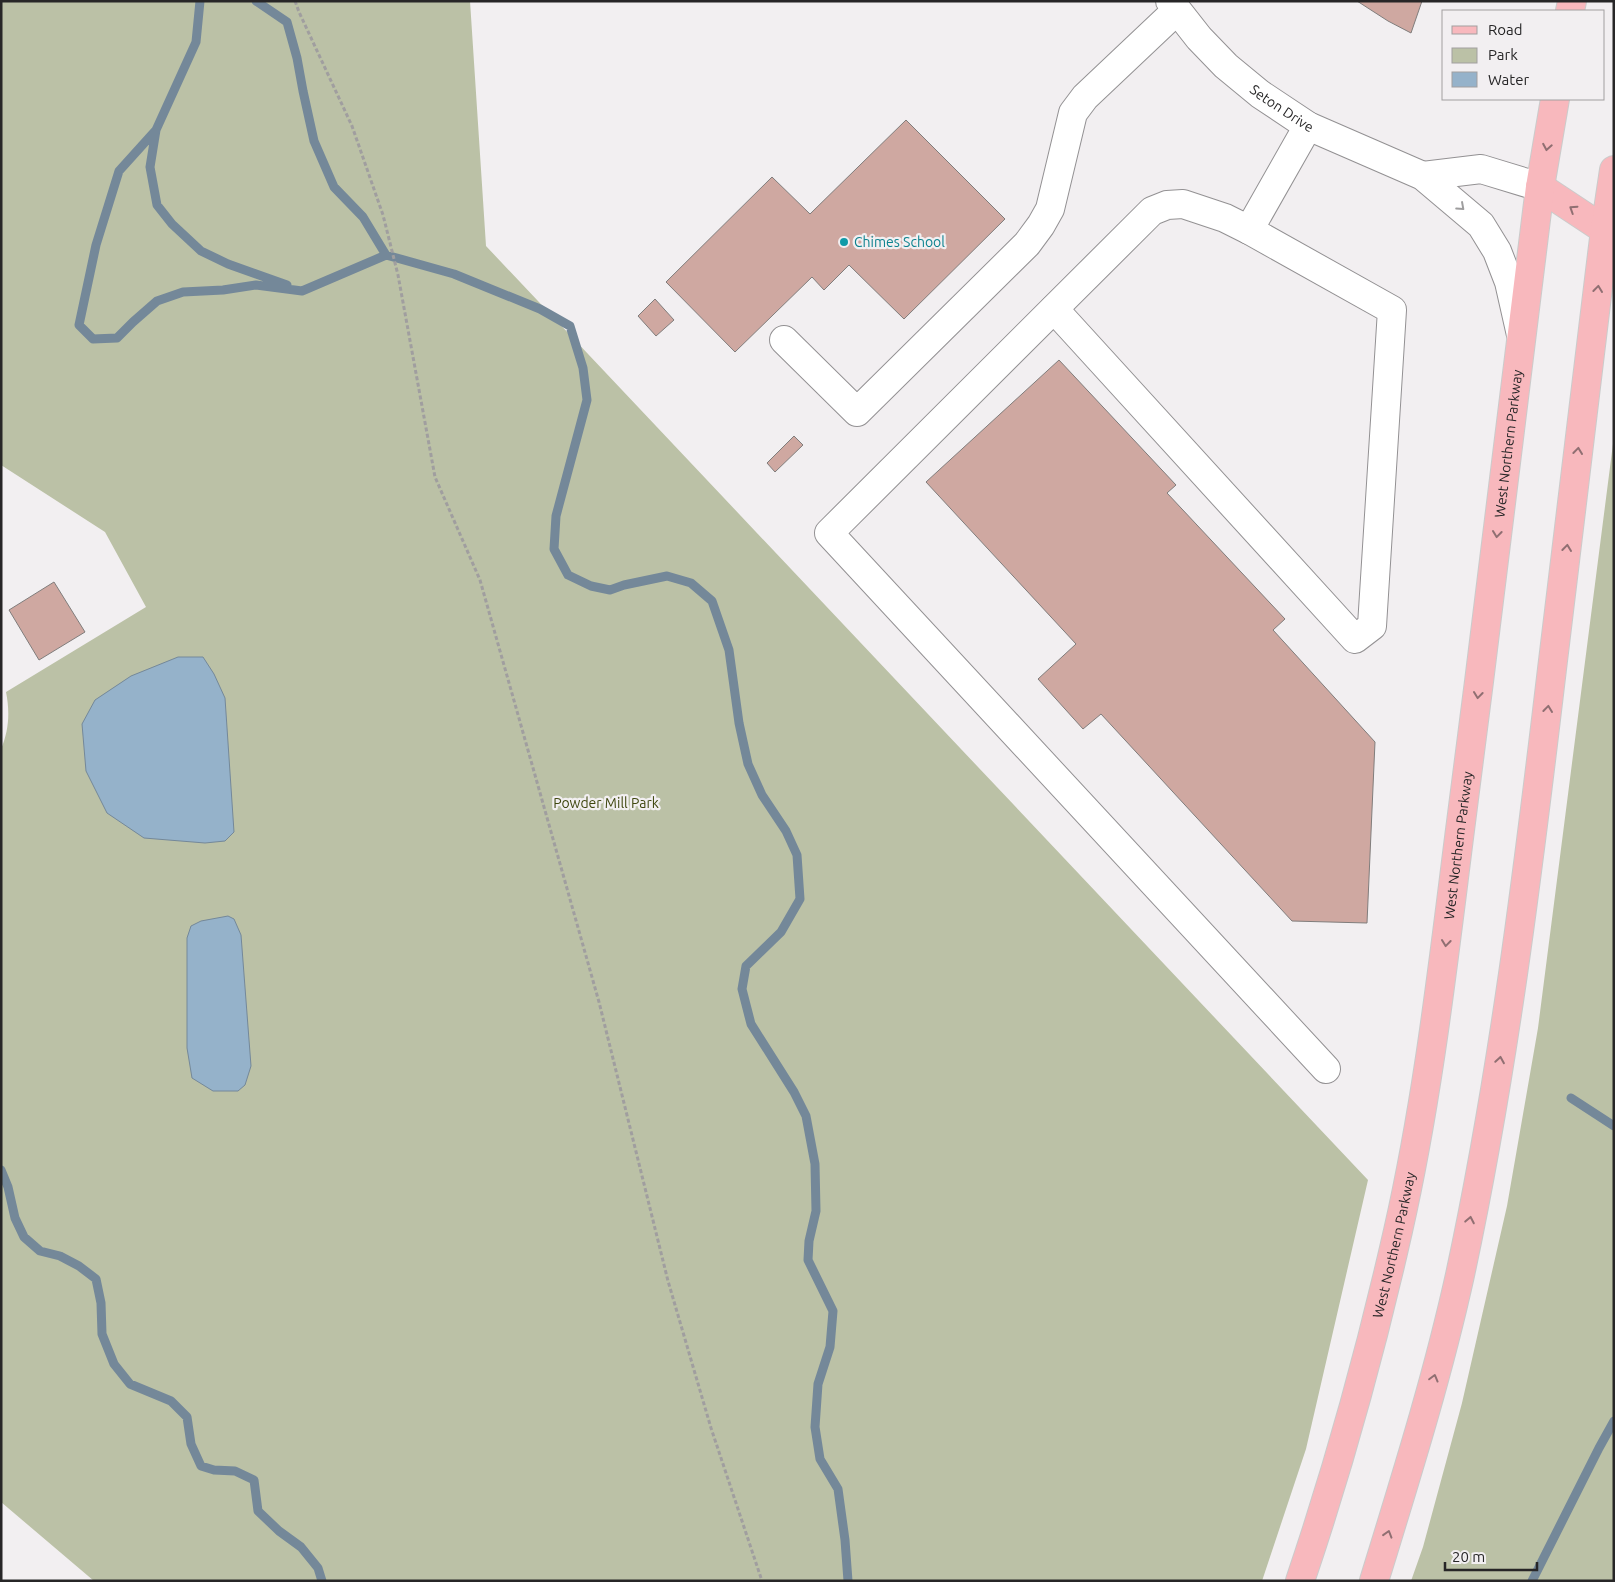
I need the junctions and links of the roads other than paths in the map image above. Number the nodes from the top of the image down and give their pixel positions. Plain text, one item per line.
1 (1173, 6) edge
2 (1555, 100) edge
3 (1308, 126) junction
4 (1614, 170) edge
5 (1423, 176) junction
6 (1540, 187) junction
7 (1249, 230) junction
8 (1605, 230) junction
9 (1054, 309) junction
10 (1521, 336) junction
11 (784, 340) dead end
12 (1326, 1069) dead end
13 (1300, 1581) edge
14 (1374, 1581) edge

1 - 3 street, Seton Drive
1 - 11 street
2 -> 6 main road, West Northern Parkway
3 - 5 street, Seton Drive
3 - 7 street
4 - 8 main road
5 - 6 street
5 -> 10 street, Seton Drive
8 -> 6 main road
6 - 10 main road, West Northern Parkway
7 - 9 street
7 - 9 street
14 -> 8 main road
9 - 12 street
10 -> 13 main road, West Northern Parkway

